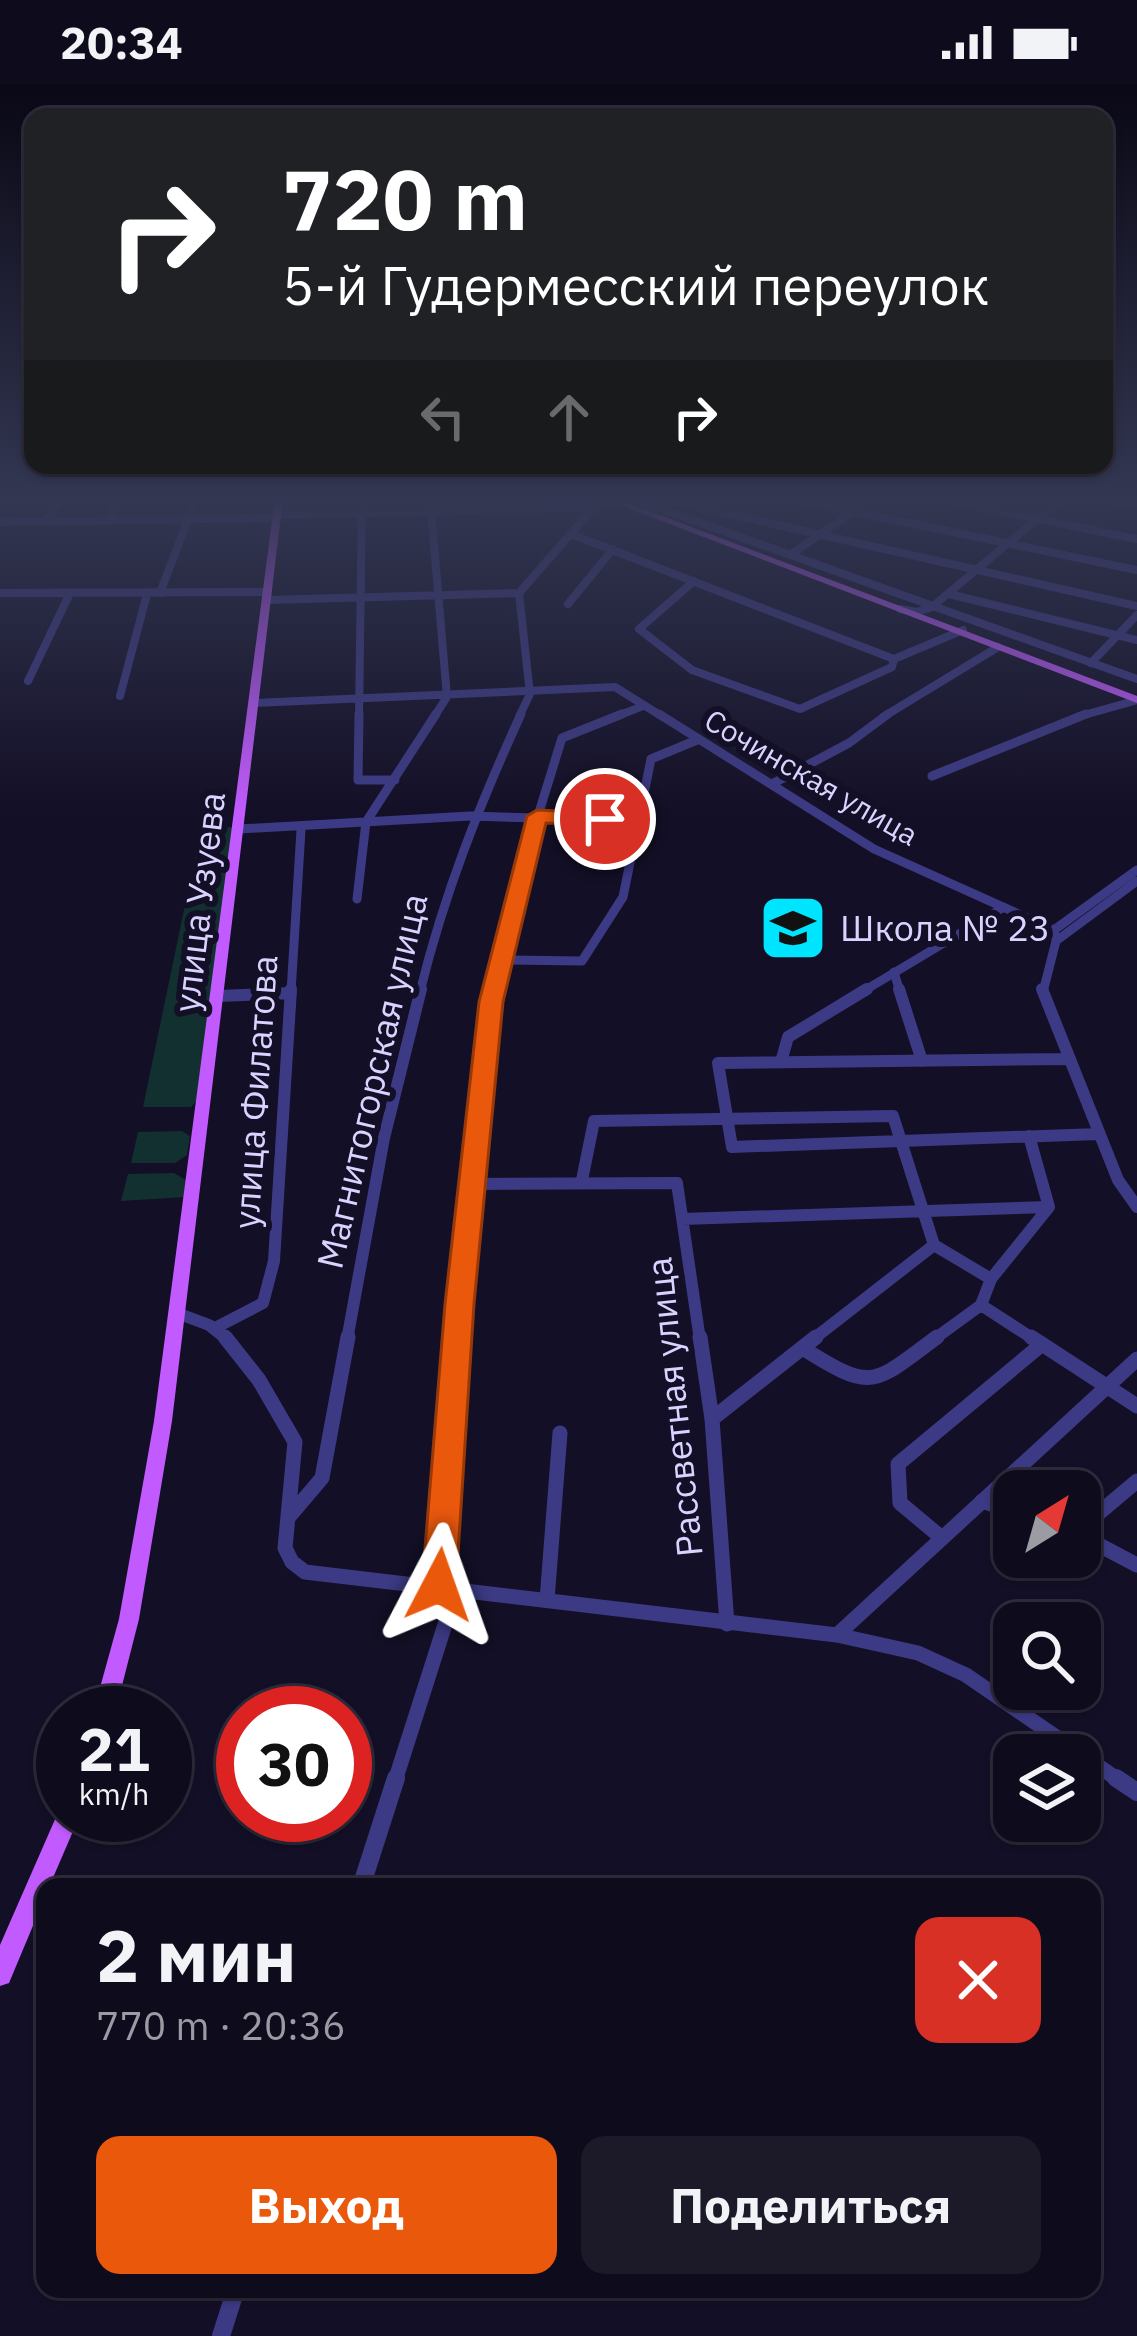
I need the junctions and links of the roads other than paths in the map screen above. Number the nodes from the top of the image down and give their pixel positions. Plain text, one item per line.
1 (65, 603) edge
2 (145, 603) edge
3 (266, 603) edge
4 (359, 603) edge
5 (440, 603) edge
6 (520, 603) edge
7 (669, 603) edge
8 (751, 603) edge
9 (883, 603) edge
10 (893, 603) edge
11 (922, 603) edge
12 (938, 603) edge
13 (982, 603) edge
14 (893, 607) junction
15 (932, 607) junction
16 (917, 612) junction
17 (1137, 615) edge
18 (961, 631) junction
19 (1117, 636) junction
20 (1137, 640) edge
21 (998, 647) junction
22 (894, 659) junction
23 (1090, 663) junction
24 (1137, 680) edge
25 (28, 681) dead end
26 (530, 694) junction
27 (120, 696) dead end
28 (447, 697) junction
29 (1136, 698) edge
30 (356, 699) junction
31 (254, 703) junction
32 (643, 706) junction
33 (697, 740) junction
34 (932, 776) dead end
35 (395, 780) junction
36 (772, 784) junction
37 (537, 816) junction
38 (473, 819) junction
39 (638, 821) junction
40 (365, 822) junction
41 (239, 829) junction
42 (301, 830) junction
43 (1137, 870) edge
44 (1137, 880) edge
45 (357, 899) dead end
46 (1004, 907) junction
47 (1055, 935) junction
48 (501, 960) junction
49 (894, 972) junction
50 (291, 993) junction
51 (218, 996) junction
52 (1068, 1059) junction
53 (922, 1061) junction
54 (781, 1062) junction
55 (726, 1121) junction
56 (1098, 1134) junction
57 (1029, 1136) junction
58 (902, 1142) junction
59 (582, 1180) junction
60 (471, 1184) junction
61 (1049, 1207) junction
62 (1137, 1207) edge
63 (926, 1208) junction
64 (683, 1220) junction
65 (934, 1245) junction
66 (991, 1279) junction
67 (982, 1305) junction
68 (177, 1313) junction
69 (215, 1328) junction
70 (1042, 1345) junction
71 (804, 1348) junction
72 (1137, 1358) edge
73 (1107, 1385) junction
74 (1137, 1406) edge
75 (712, 1419) junction
76 (560, 1433) dead end
77 (1137, 1481) edge
78 (982, 1501) junction
79 (993, 1505) edge
80 (1101, 1513) edge
81 (286, 1521) junction
82 (942, 1538) junction
83 (1101, 1544) edge
84 (1137, 1564) edge
85 (448, 1586) junction
86 (547, 1600) junction
87 (727, 1624) junction
88 (837, 1635) junction
89 (111, 1686) edge
90 (1137, 1792) edge
91 (56, 1842) edge
92 (41, 1878) edge
93 (364, 1878) edge
94 (36, 1890) edge
95 (0, 1974) edge
96 (233, 2298) edge
97 (221, 2336) edge

1 - 25 street
2 - 27 street
3 - 31 main road, улица Узуева
4 - 30 street
5 - 28 street
6 - 26 street
7 - 22 street
8 - 22 street
9 - 14 main road
10 - 16 main road
11 - 15 street
12 - 15 street
13 - 19 street
14 - 16 street
14 - 18 main road
15 - 16 street
15 - 23 street
16 - 18 main road
17 - 19 street
18 - 21 main road
18 - 22 street
18 - 29 main road
19 - 20 street
19 - 23 street
21 - 29 main road
21 - 36 street
23 - 24 street
26 - 28 street
26 - 32 street, Сочинская улица
26 - 38 street, Магнитогорская улица
28 - 30 street
28 - 35 street
29 - 34 street
30 - 31 street
30 - 35 street
31 - 41 main road, улица Узуева
32 - 33 street, Сочинская улица
32 - 37 street
33 - 36 street, Сочинская улица
33 - 39 street
35 - 40 street
36 - 46 street, Сочинская улица
37 - 38 street
37 - 39 street
37 - 48 street
38 - 40 street
38 - 81 street, Магнитогорская улица
39 - 48 street
40 - 42 street
40 - 45 street
41 - 42 street
41 - 51 main road, улица Узуева
42 - 50 street, улица Филатова
43 - 47 street
44 - 47 street
46 - 47 street, Сочинская улица
46 - 49 street
47 - 52 street
48 - 60 street
49 - 53 street
49 - 54 street
50 - 51 street
50 - 69 street, улица Филатова
51 - 68 main road, улица Узуева
52 - 53 street
52 - 56 street
53 - 54 street
54 - 55 street
55 - 58 street
55 - 58 street
55 - 59 street
56 - 57 street
56 - 62 street
57 - 58 street
57 - 61 street
58 - 63 street
59 - 60 street
59 - 64 street, Рассветная улица
60 - 85 street
61 - 63 street
61 - 66 street
63 - 64 street
63 - 65 street
64 - 75 street, Рассветная улица
65 - 66 street
65 - 71 street
66 - 67 street
67 - 70 street
67 - 71 street
68 - 69 street
68 - 89 main road, улица Узуева
69 - 81 street
70 - 73 street
70 - 82 street
71 - 75 street
72 - 73 street
73 - 74 street
73 - 78 street
75 - 87 street, Рассветная улица
76 - 86 street
77 - 80 street
78 - 79 street
78 - 82 street
81 - 85 street
82 - 88 street
83 - 84 street
85 - 86 street
85 - 93 street
86 - 87 street
87 - 88 street
88 - 90 street
91 - 92 main road
94 - 95 main road
96 - 97 street

